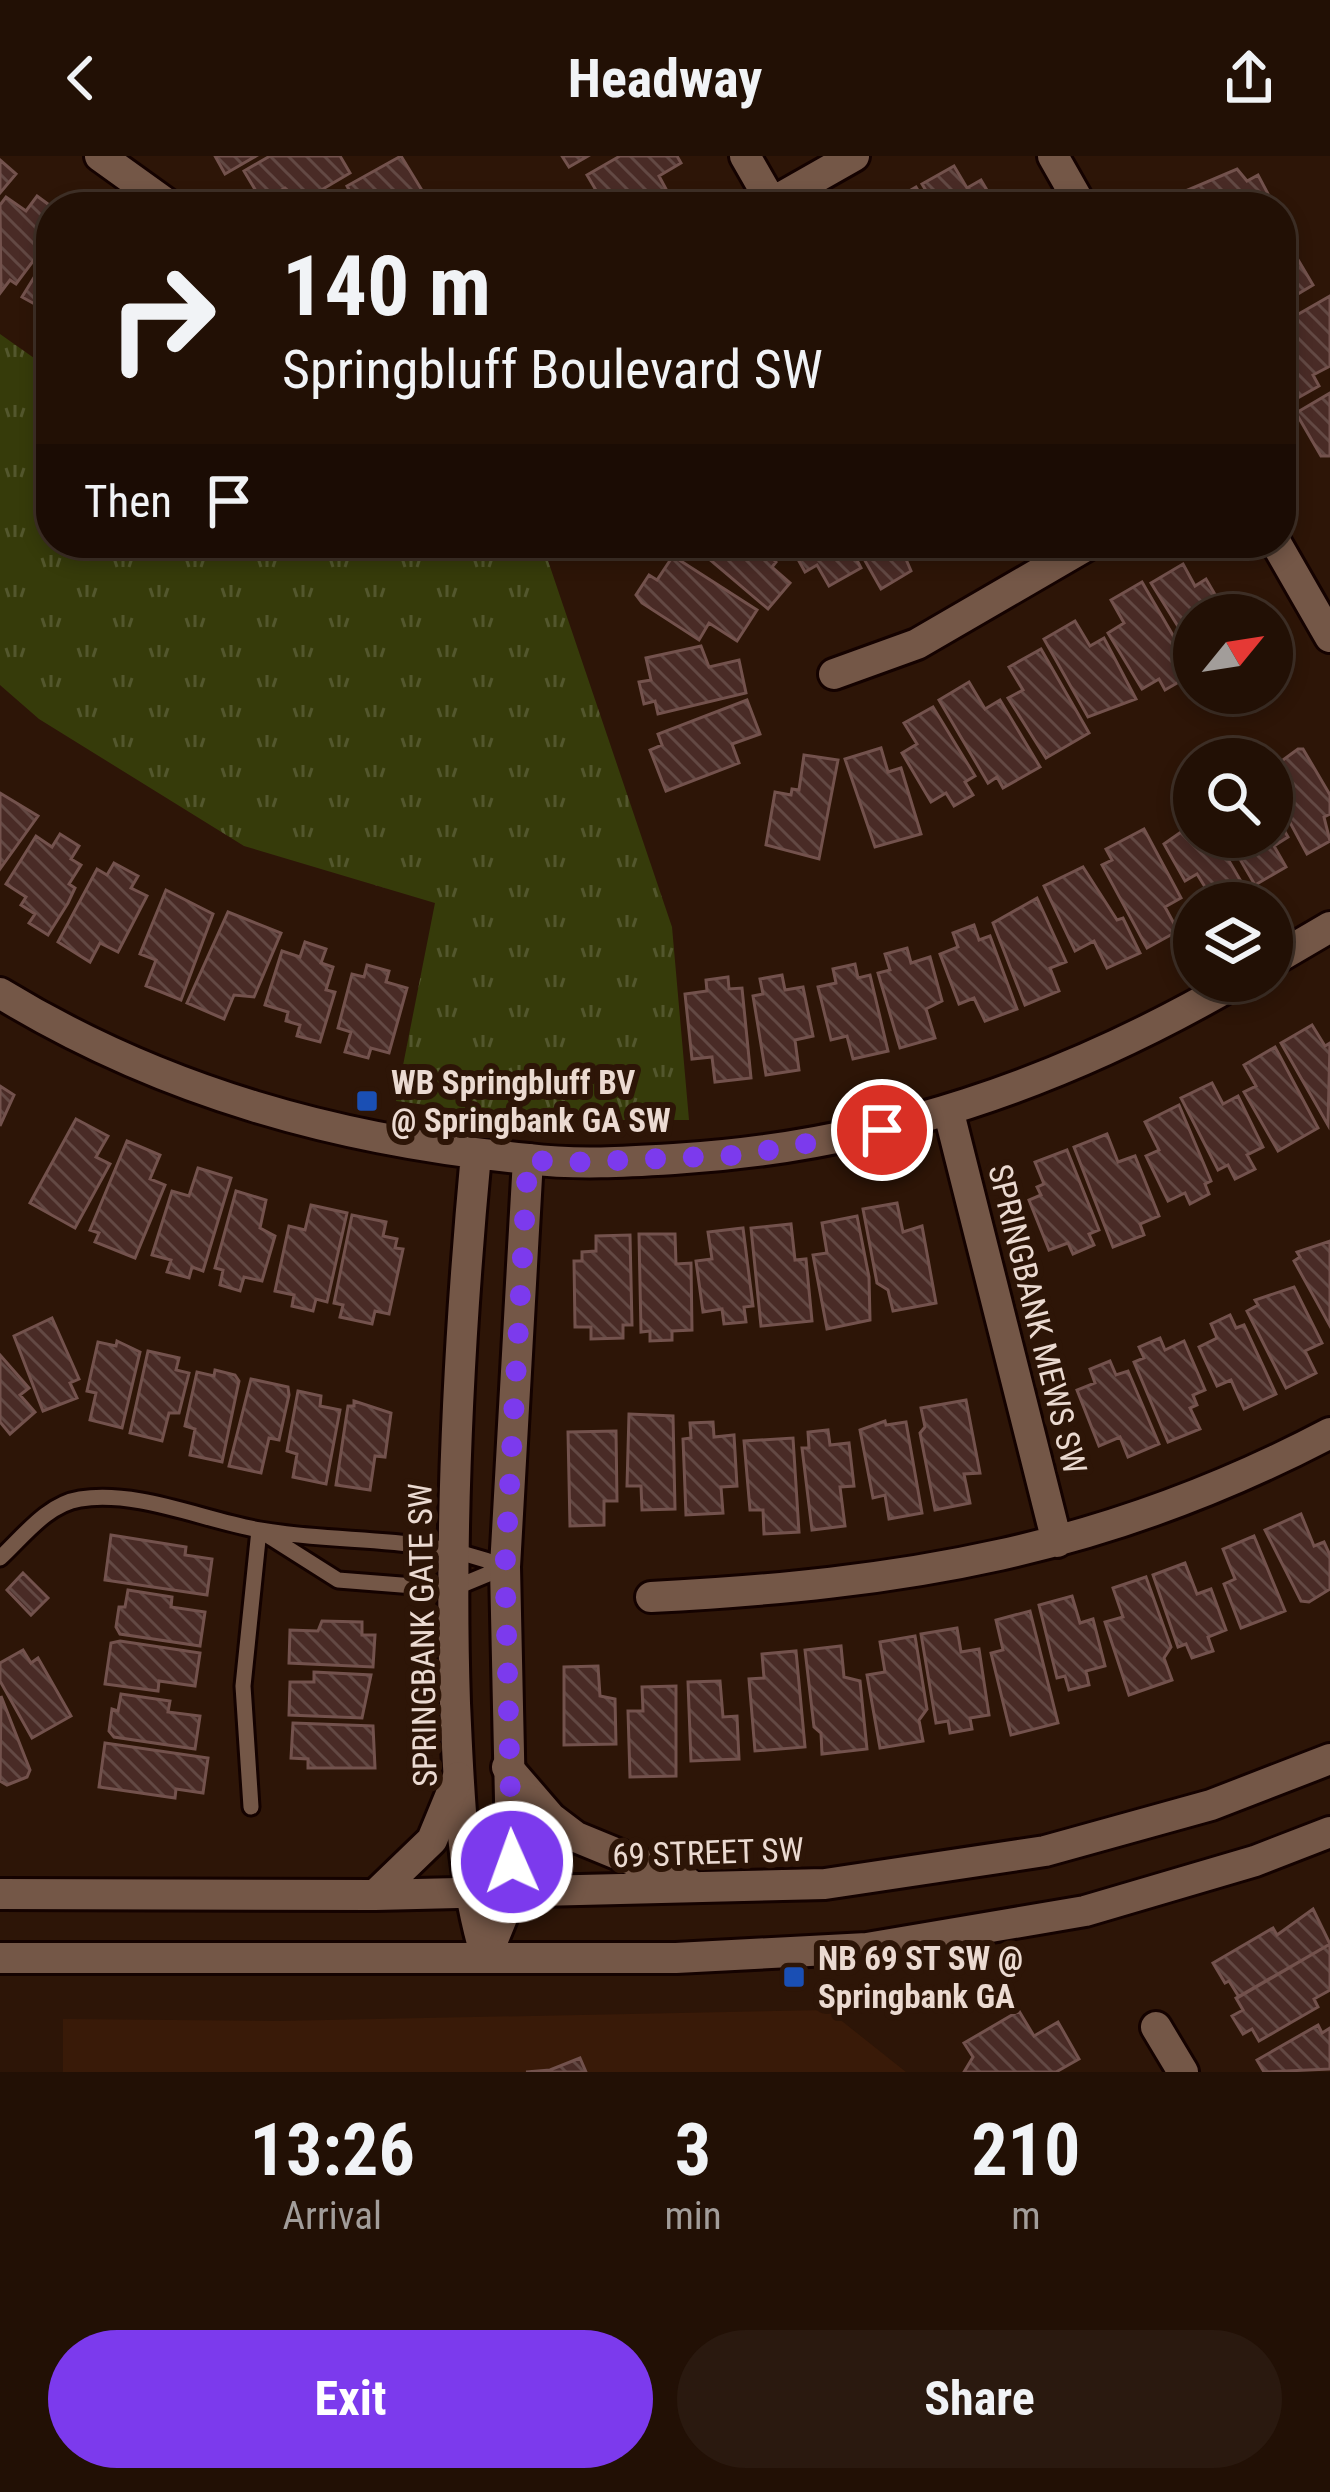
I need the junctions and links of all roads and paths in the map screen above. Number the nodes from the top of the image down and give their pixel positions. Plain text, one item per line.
1 (100, 156) edge
2 (745, 156) edge
3 (854, 156) edge
4 (1053, 156) edge
5 (150, 192) edge
6 (762, 192) edge
7 (791, 192) edge
8 (1073, 192) edge
9 (1065, 558) edge
10 (1285, 558) edge
11 (1330, 637) edge
12 (834, 674) dead end
13 (1330, 927) edge
14 (1293, 949) edge
15 (0, 993) edge
16 (1202, 1002) edge
17 (949, 1113) junction
18 (476, 1154) junction
19 (528, 1159) junction
20 (1330, 1433) edge
21 (260, 1530) junction
22 (1057, 1542) junction
23 (454, 1547) junction
24 (0, 1558) edge
25 (505, 1567) junction
26 (452, 1589) junction
27 (651, 1597) dead end
28 (1330, 1759) edge
29 (507, 1766) junction
30 (458, 1777) junction
31 (251, 1807) dead end
32 (1330, 1832) edge
33 (705, 1890) junction
34 (466, 1892) junction
35 (512, 1893) junction
36 (0, 1894) edge
37 (375, 1895) junction
38 (486, 1957) junction
39 (0, 1958) edge
40 (1156, 2027) dead end
41 (1183, 2072) edge

1 - 5 street
2 - 6 street
3 - 7 street
4 - 8 street
9 - 12 street
10 - 11 street
13 - 14 street
15 - 18 street
16 - 17 street
17 - 19 street
17 - 22 street, SPRINGBANK MEWS SW
18 - 19 street
18 - 23 street, SPRINGBANK GATE SW
19 - 25 street
20 - 22 street
21 - 23 lane
21 - 24 lane
21 - 26 lane
21 - 31 lane
22 - 27 street
23 - 25 lane
23 - 26 street, SPRINGBANK GATE SW
25 - 26 lane
25 - 29 street
26 - 30 street, SPRINGBANK GATE SW
28 - 33 street, 69 STREET SW
29 - 33 street
29 - 35 street
30 - 34 street, SPRINGBANK GATE SW
30 - 37 street
32 - 38 street
33 - 35 street, 69 STREET SW
34 - 35 street, 69 STREET SW
34 - 37 street, 69 STREET SW
34 - 38 street, SPRINGBANK GATE SW
35 - 38 street
36 - 37 street, 69 STREET SW
38 - 39 street
40 - 41 street

